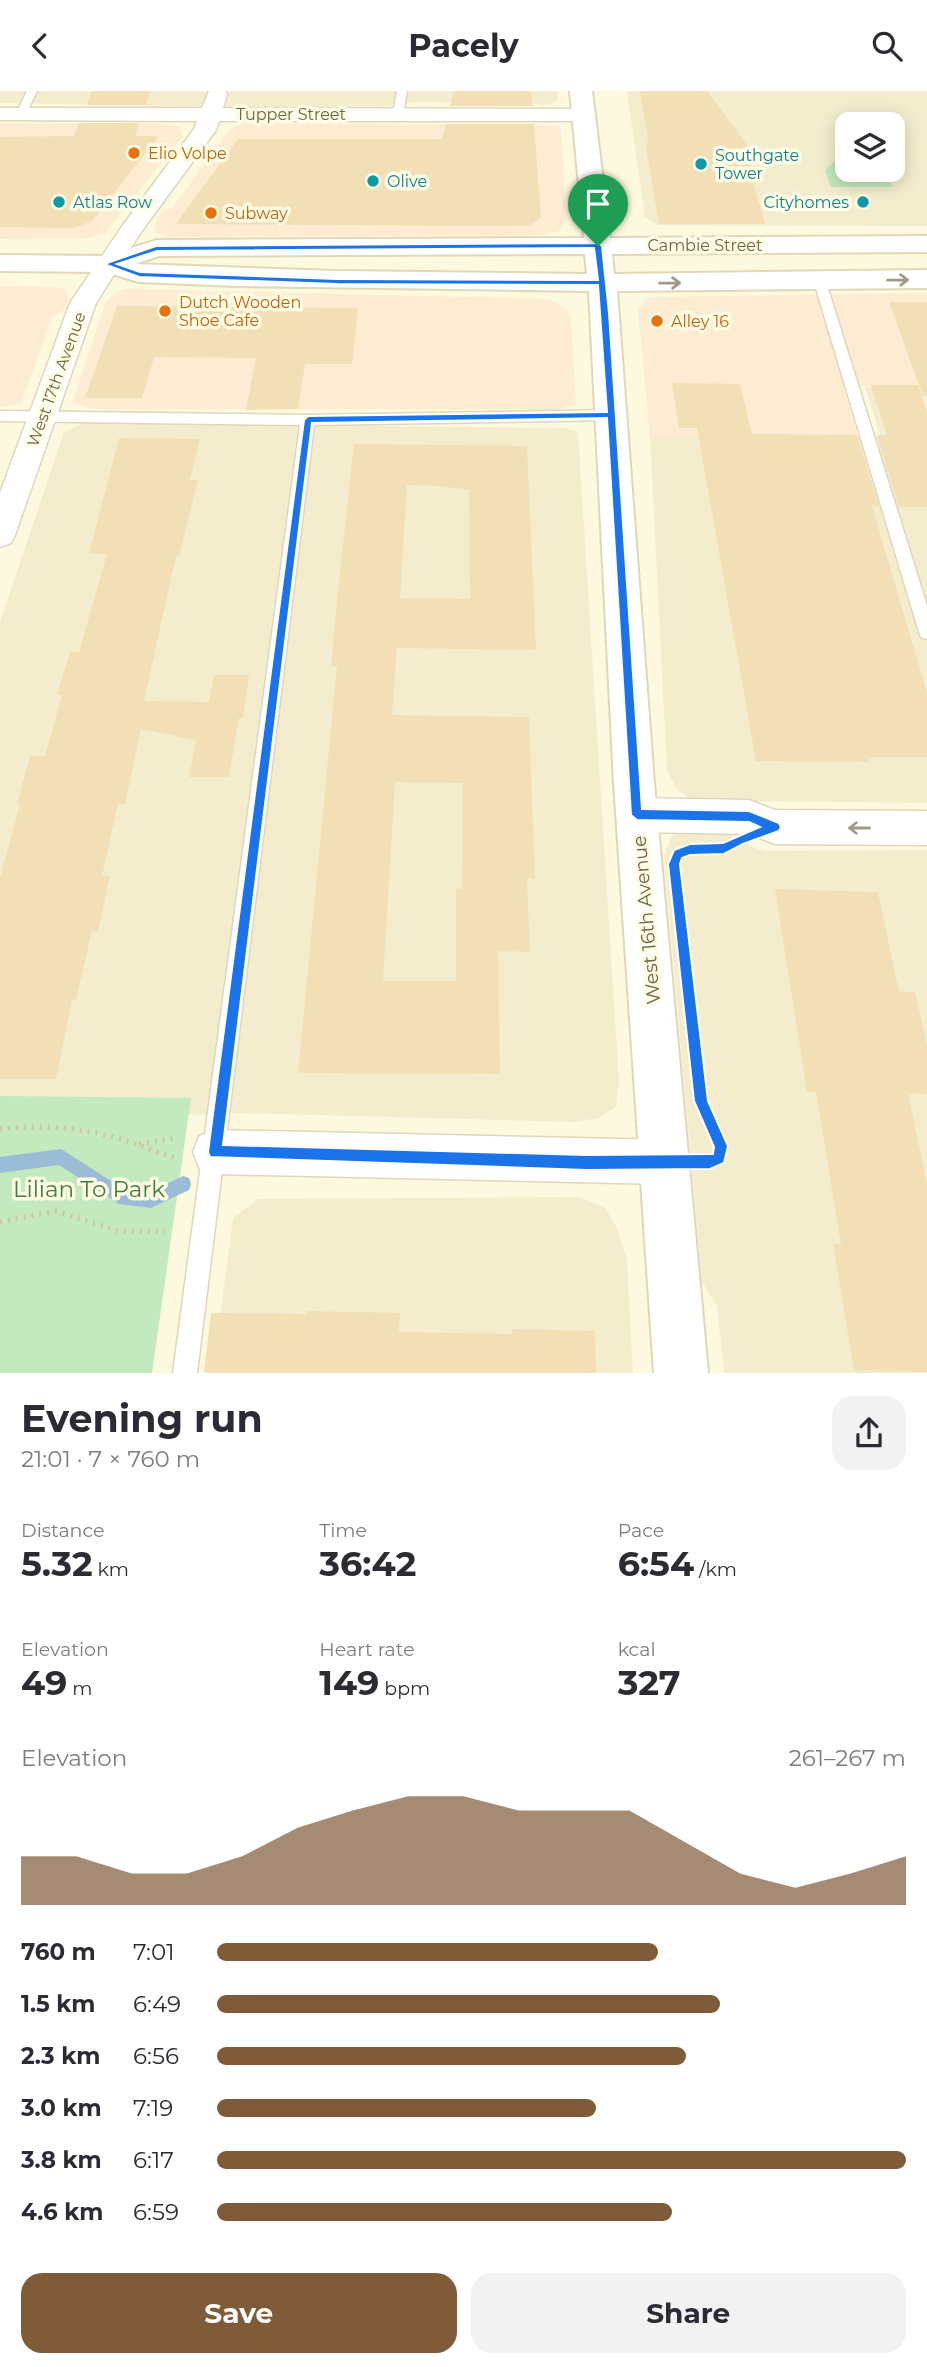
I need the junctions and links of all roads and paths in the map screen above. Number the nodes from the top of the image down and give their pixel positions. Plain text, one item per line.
1 (32, 91) edge
2 (218, 91) edge
3 (402, 91) edge
4 (582, 103) edge
5 (10, 114) edge
6 (210, 114) junction
7 (398, 114) junction
8 (927, 244) edge
9 (598, 246) junction
10 (0, 263) edge
11 (108, 264) junction
12 (927, 279) edge
13 (820, 282) junction
14 (602, 283) junction
15 (612, 415) junction
16 (0, 416) edge
17 (43, 416) junction
18 (308, 420) junction
19 (0, 535) edge
20 (927, 632) edge
21 (637, 815) junction
22 (927, 828) edge
23 (706, 1112) dead end
24 (0, 1129) edge
25 (138, 1144) dead end
26 (215, 1152) junction
27 (665, 1163) junction
28 (0, 1222) edge
29 (165, 1231) dead end
30 (185, 1373) edge
31 (681, 1373) edge

1 - 5 lane
2 - 6 street, West 17th Avenue
3 - 7 lane
4 - 7 street, Tupper Street
4 - 9 main road, West 16th Avenue
5 - 6 street, Tupper Street
6 - 7 street, Tupper Street
6 - 11 street, West 17th Avenue
8 - 9 main road, Cambie Street
9 - 11 main road, Cambie Street
9 - 14 main road, West 16th Avenue
10 - 11 main road, Cambie Street
11 - 14 main road, Cambie Street
11 - 17 street, West 17th Avenue
13 -> 12 main road, Cambie Street
14 -> 13 main road, Cambie Street
13 - 20 lane
14 - 15 main road, West 16th Avenue
15 - 18 lane
15 - 21 main road, West 16th Avenue
16 - 17 lane
17 - 18 lane
17 - 19 street, West 17th Avenue
18 - 26 lane
22 -> 21 street
21 - 27 main road, West 16th Avenue
23 - 27 path
24 - 25 path
26 - 27 street
26 - 30 lane
27 - 31 main road, West 16th Avenue
28 - 29 path

